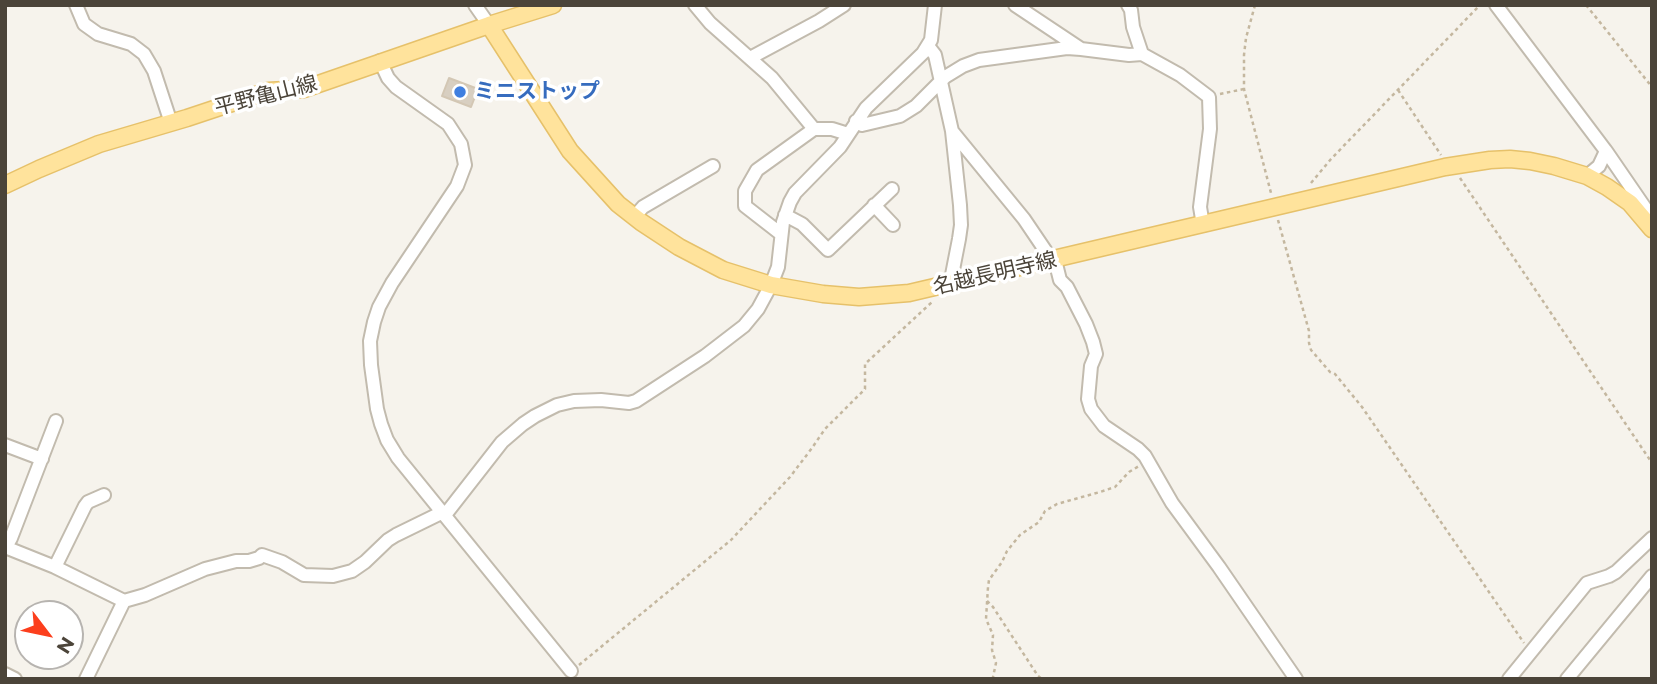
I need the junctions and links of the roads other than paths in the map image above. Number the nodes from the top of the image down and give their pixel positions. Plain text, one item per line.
1 (76, 5) edge
2 (475, 5) edge
3 (553, 5) edge
4 (695, 5) edge
5 (844, 5) edge
6 (1015, 5) edge
7 (1128, 5) edge
8 (1496, 5) edge
9 (933, 6) edge
10 (489, 25) junction
11 (928, 46) junction
12 (1081, 49) junction
13 (1142, 54) junction
14 (750, 58) junction
15 (380, 61) junction
16 (942, 80) junction
17 (856, 121) junction
18 (171, 123) junction
19 (814, 129) junction
20 (952, 131) junction
21 (848, 134) junction
22 (1606, 151) junction
23 (713, 166) dead end
24 (1587, 176) junction
25 (5, 185) edge
26 (892, 189) dead end
27 (874, 205) junction
28 (785, 215) junction
29 (635, 216) junction
30 (1652, 218) edge
31 (893, 225) dead end
32 (1203, 225) junction
33 (1652, 229) edge
34 (781, 234) junction
35 (1052, 261) junction
36 (771, 285) junction
37 (950, 285) junction
38 (56, 421) dead end
39 (5, 445) edge
40 (42, 460) junction
41 (104, 495) dead end
42 (444, 513) junction
43 (1652, 538) edge
44 (6, 547) edge
45 (55, 567) junction
46 (1652, 576) edge
47 (124, 601) junction
48 (571, 671) road end
49 (5, 674) edge
50 (15, 679) edge
51 (86, 679) edge
52 (1296, 679) edge
53 (1509, 679) edge
54 (1566, 679) edge

1 - 18 street
2 - 10 street
3 - 10 main road
4 - 14 street
5 - 14 street
6 - 12 street
7 - 13 street
8 - 22 street
9 - 11 street
10 - 15 main road, 平野亀山線
10 - 29 main road, 名越長明寺線
11 - 16 street
11 - 17 street
12 - 13 street
12 - 16 street
13 - 32 street
14 - 19 street
15 - 18 main road, 平野亀山線
15 - 42 street
16 - 17 street
16 - 20 street
17 - 21 street
18 - 25 main road, 平野亀山線
19 - 21 street
19 - 34 street
20 - 35 street
20 - 37 street
21 - 28 street
22 - 24 street
22 - 30 street
23 - 29 street
24 - 32 main road, 名越長明寺線
24 - 33 main road, 名越長明寺線
26 - 27 street
27 - 28 street
27 - 31 street
28 - 34 street
29 - 36 main road, 名越長明寺線
32 - 35 main road, 名越長明寺線
34 - 36 street
35 - 37 main road, 名越長明寺線
35 - 52 street
36 - 37 main road, 名越長明寺線
36 - 42 street
38 - 40 street
39 - 40 street
40 - 44 street
41 - 45 street
42 - 47 street
42 - 48 street
43 - 53 street
44 - 45 street
45 - 47 street
46 - 54 street
47 - 51 street
49 - 50 street

